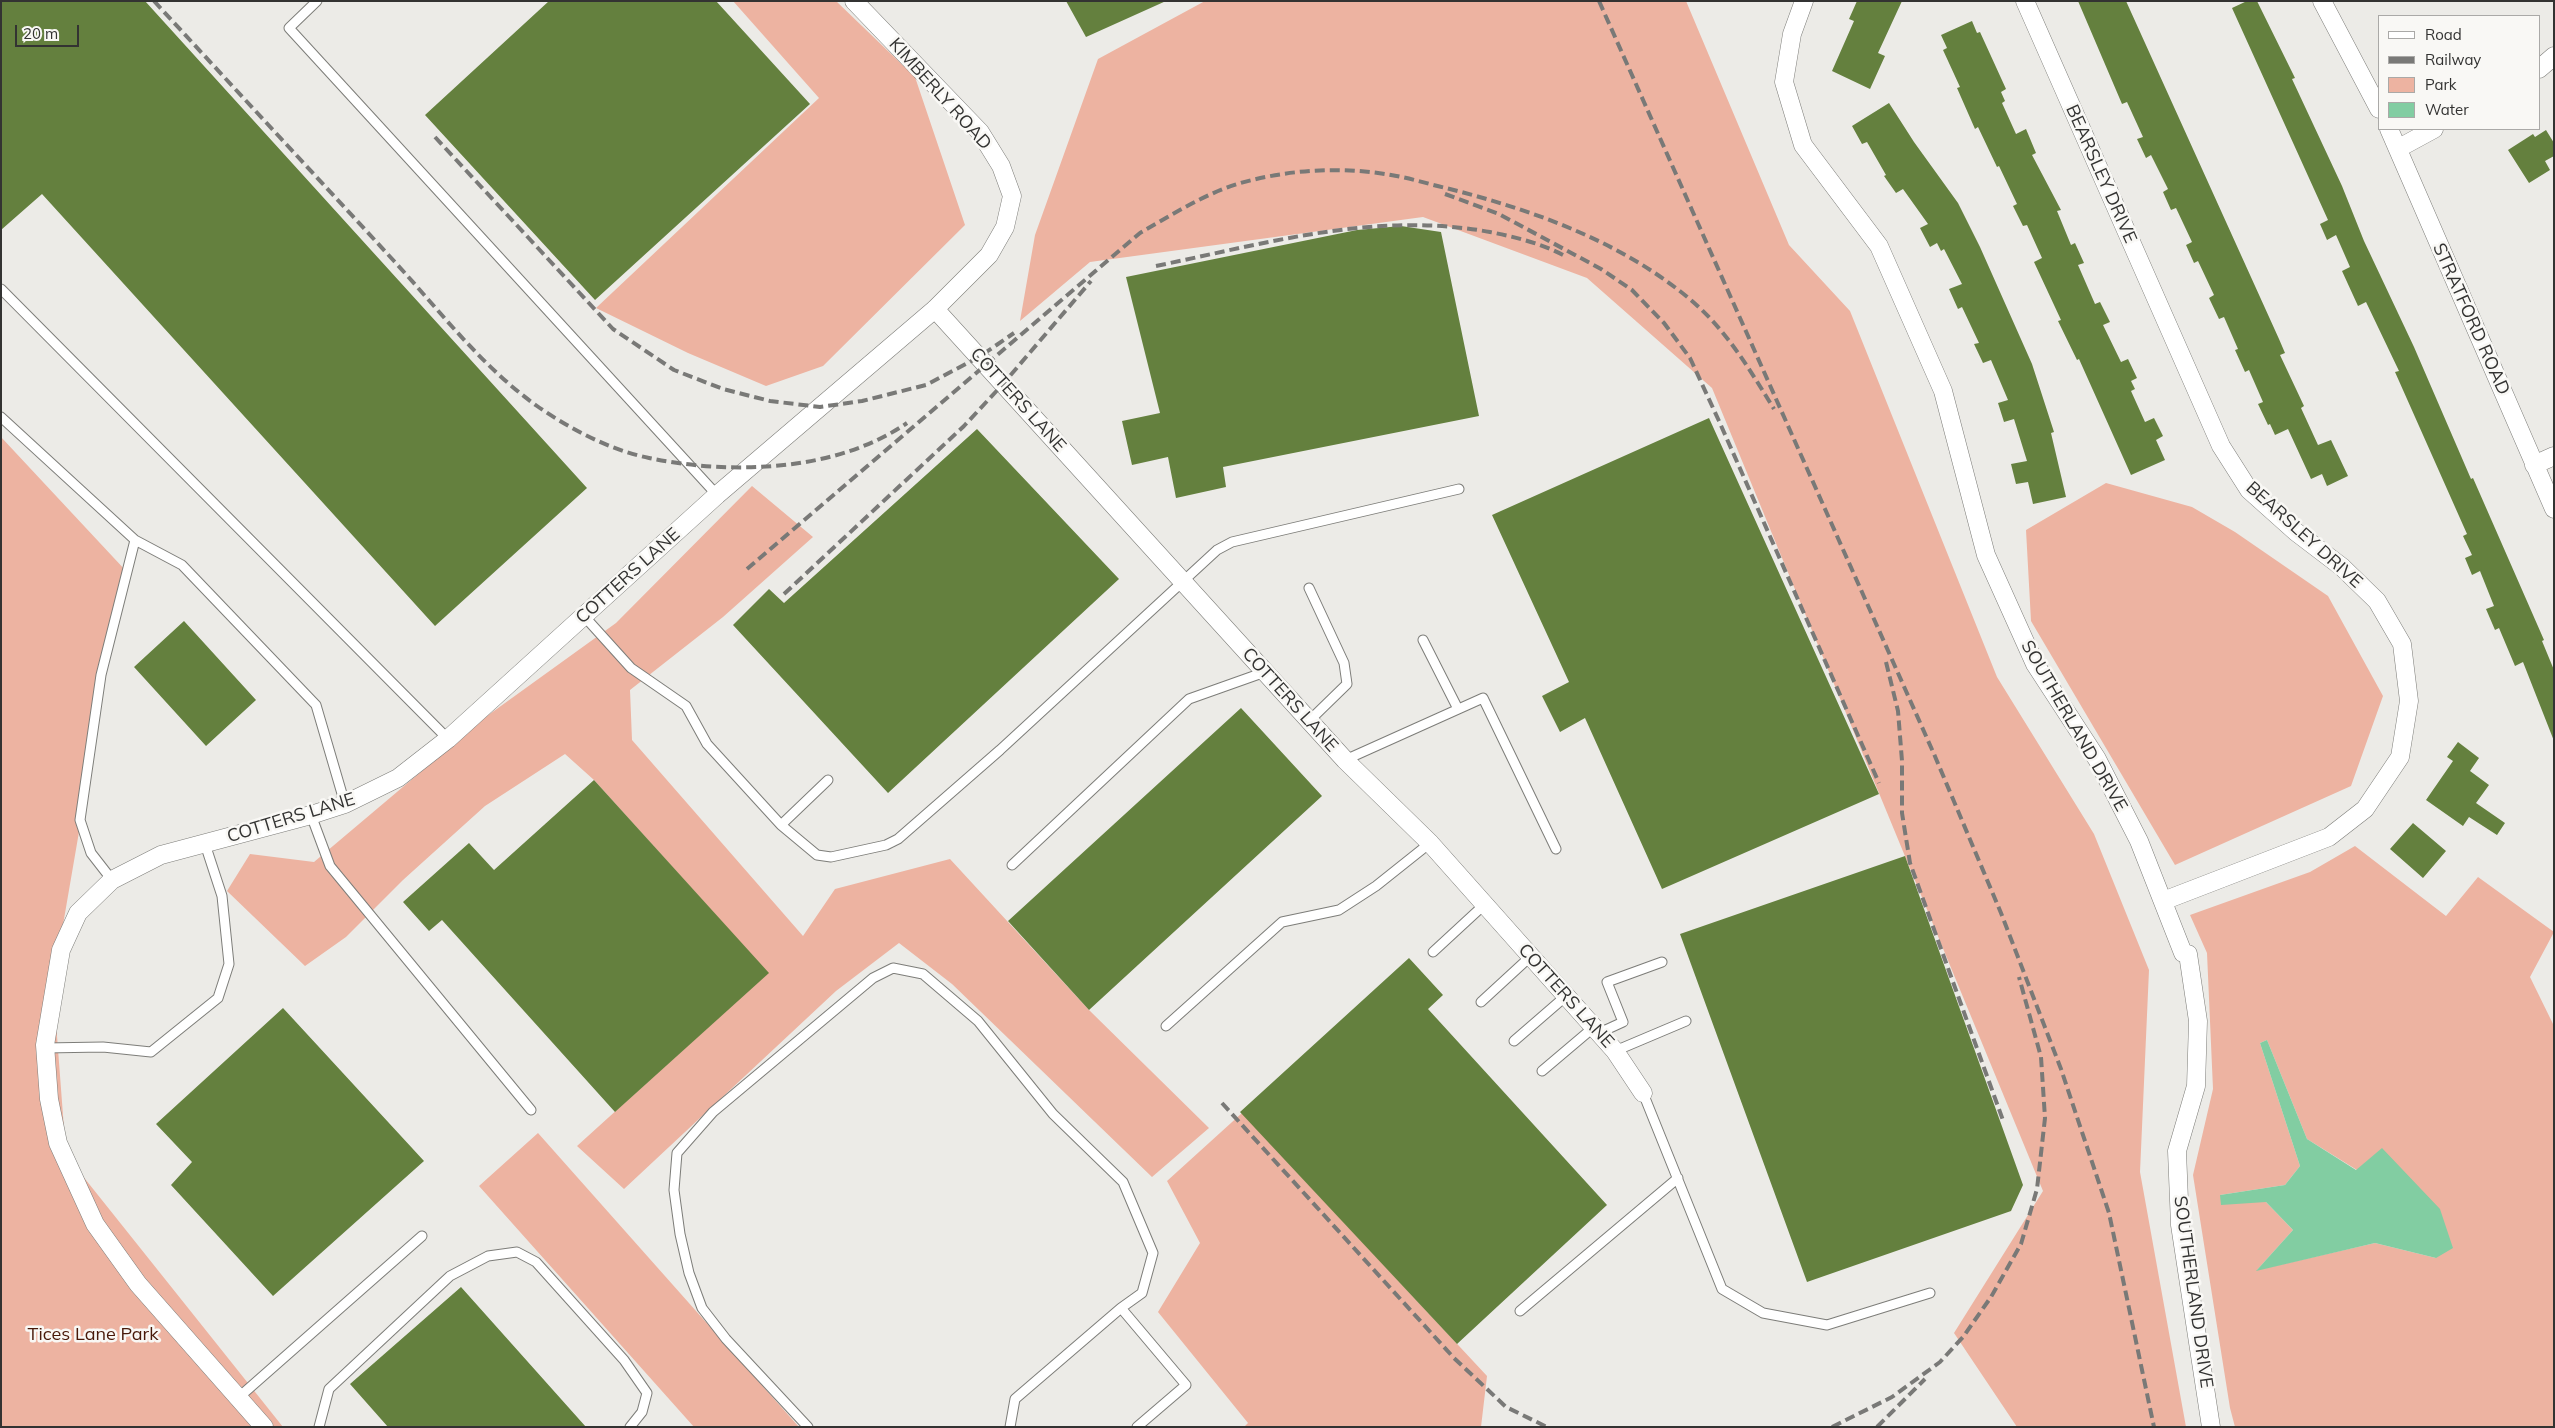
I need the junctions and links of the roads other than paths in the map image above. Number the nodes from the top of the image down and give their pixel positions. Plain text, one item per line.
1 (317, 1) edge
2 (854, 1) edge
3 (1804, 1) edge
4 (2025, 1) edge
5 (2322, 1) edge
6 (2554, 56) edge
7 (2540, 68) edge
8 (2378, 108) edge
9 (2390, 130) edge
10 (2432, 130) edge
11 (2399, 148) junction
12 (1012, 196) joint
13 (1, 289) edge
14 (935, 309) junction
15 (1, 417) edge
16 (2554, 456) edge
17 (2534, 464) junction
18 (1459, 489) dead end
19 (717, 495) junction
20 (2554, 509) edge
21 (135, 540) junction
22 (1183, 582) junction
23 (1310, 588) dead end
24 (584, 616) junction
25 (1423, 640) dead end
26 (1265, 672) junction
27 (1458, 709) junction
28 (1309, 721) junction
29 (448, 739) junction
30 (1345, 760) junction
31 (828, 780) dead end
32 (345, 804) junction
33 (311, 815) junction
34 (780, 826) junction
35 (1430, 843) junction
36 (205, 844) junction
37 (1556, 849) dead end
38 (1012, 865) dead end
39 (112, 880) junction
40 (2163, 901) junction
41 (1485, 904) junction
42 (1433, 952) dead end
43 (1530, 956) junction
44 (1662, 962) dead end
45 (1566, 996) junction
46 (1481, 1002) dead end
47 (1686, 1022) dead end
48 (1166, 1026) dead end
49 (1596, 1030) junction
50 (1514, 1041) dead end
51 (45, 1048) junction
52 (1615, 1051) junction
53 (1542, 1071) dead end
54 (1643, 1092) joint
55 (531, 1110) dead end
56 (1678, 1178) junction
57 (422, 1236) dead end
58 (1930, 1293) dead end
59 (1122, 1308) junction
60 (1520, 1311) dead end
61 (238, 1398) junction
62 (264, 1427) edge
63 (319, 1427) edge
64 (630, 1427) edge
65 (808, 1427) edge
66 (1010, 1427) edge
67 (1137, 1427) edge
68 (2211, 1427) edge

1 - 19 lane
2 - 12 street, KIMBERLY ROAD
3 - 40 street, SOUTHERLAND DRIVE
4 - 40 street, BEARSLEY DRIVE
5 - 8 street
6 - 7 street
9 - 11 street, STRATFORD ROAD
10 - 11 street
11 - 17 street, STRATFORD ROAD
12 - 14 street, COTTERS LANE
13 - 29 lane
14 - 19 street, COTTERS LANE
14 - 22 street, COTTERS LANE
15 - 21 lane
16 - 17 street
17 - 20 street, STRATFORD ROAD
18 - 22 lane
19 - 24 street, COTTERS LANE
21 - 32 lane
21 - 39 lane
22 - 26 street, COTTERS LANE
22 - 34 lane
23 - 28 lane
24 - 29 street, COTTERS LANE
24 - 34 lane
25 - 27 lane
26 - 28 street, COTTERS LANE
26 - 38 lane
27 - 30 lane
27 - 37 lane
28 - 30 street, COTTERS LANE
29 - 32 street, COTTERS LANE
30 - 35 street, COTTERS LANE
31 - 34 lane
32 - 33 street, COTTERS LANE
33 - 36 street, COTTERS LANE
33 - 55 lane
35 - 41 street, COTTERS LANE
35 - 48 lane
36 - 39 street, COTTERS LANE
36 - 51 lane
39 - 51 street, COTTERS LANE
40 - 68 street, SOUTHERLAND DRIVE
41 - 42 lane
41 - 43 street, COTTERS LANE
43 - 45 street, COTTERS LANE
43 - 46 lane
44 - 49 lane
45 - 49 street, COTTERS LANE
45 - 50 lane
47 - 52 lane
49 - 52 street, COTTERS LANE
49 - 53 lane
51 - 61 street, COTTERS LANE
52 - 54 street, COTTERS LANE
54 - 56 lane
56 - 58 lane
56 - 60 lane
57 - 61 lane
59 - 65 lane
59 - 66 lane
59 - 67 lane
61 - 62 street, COTTERS LANE
63 - 64 lane

